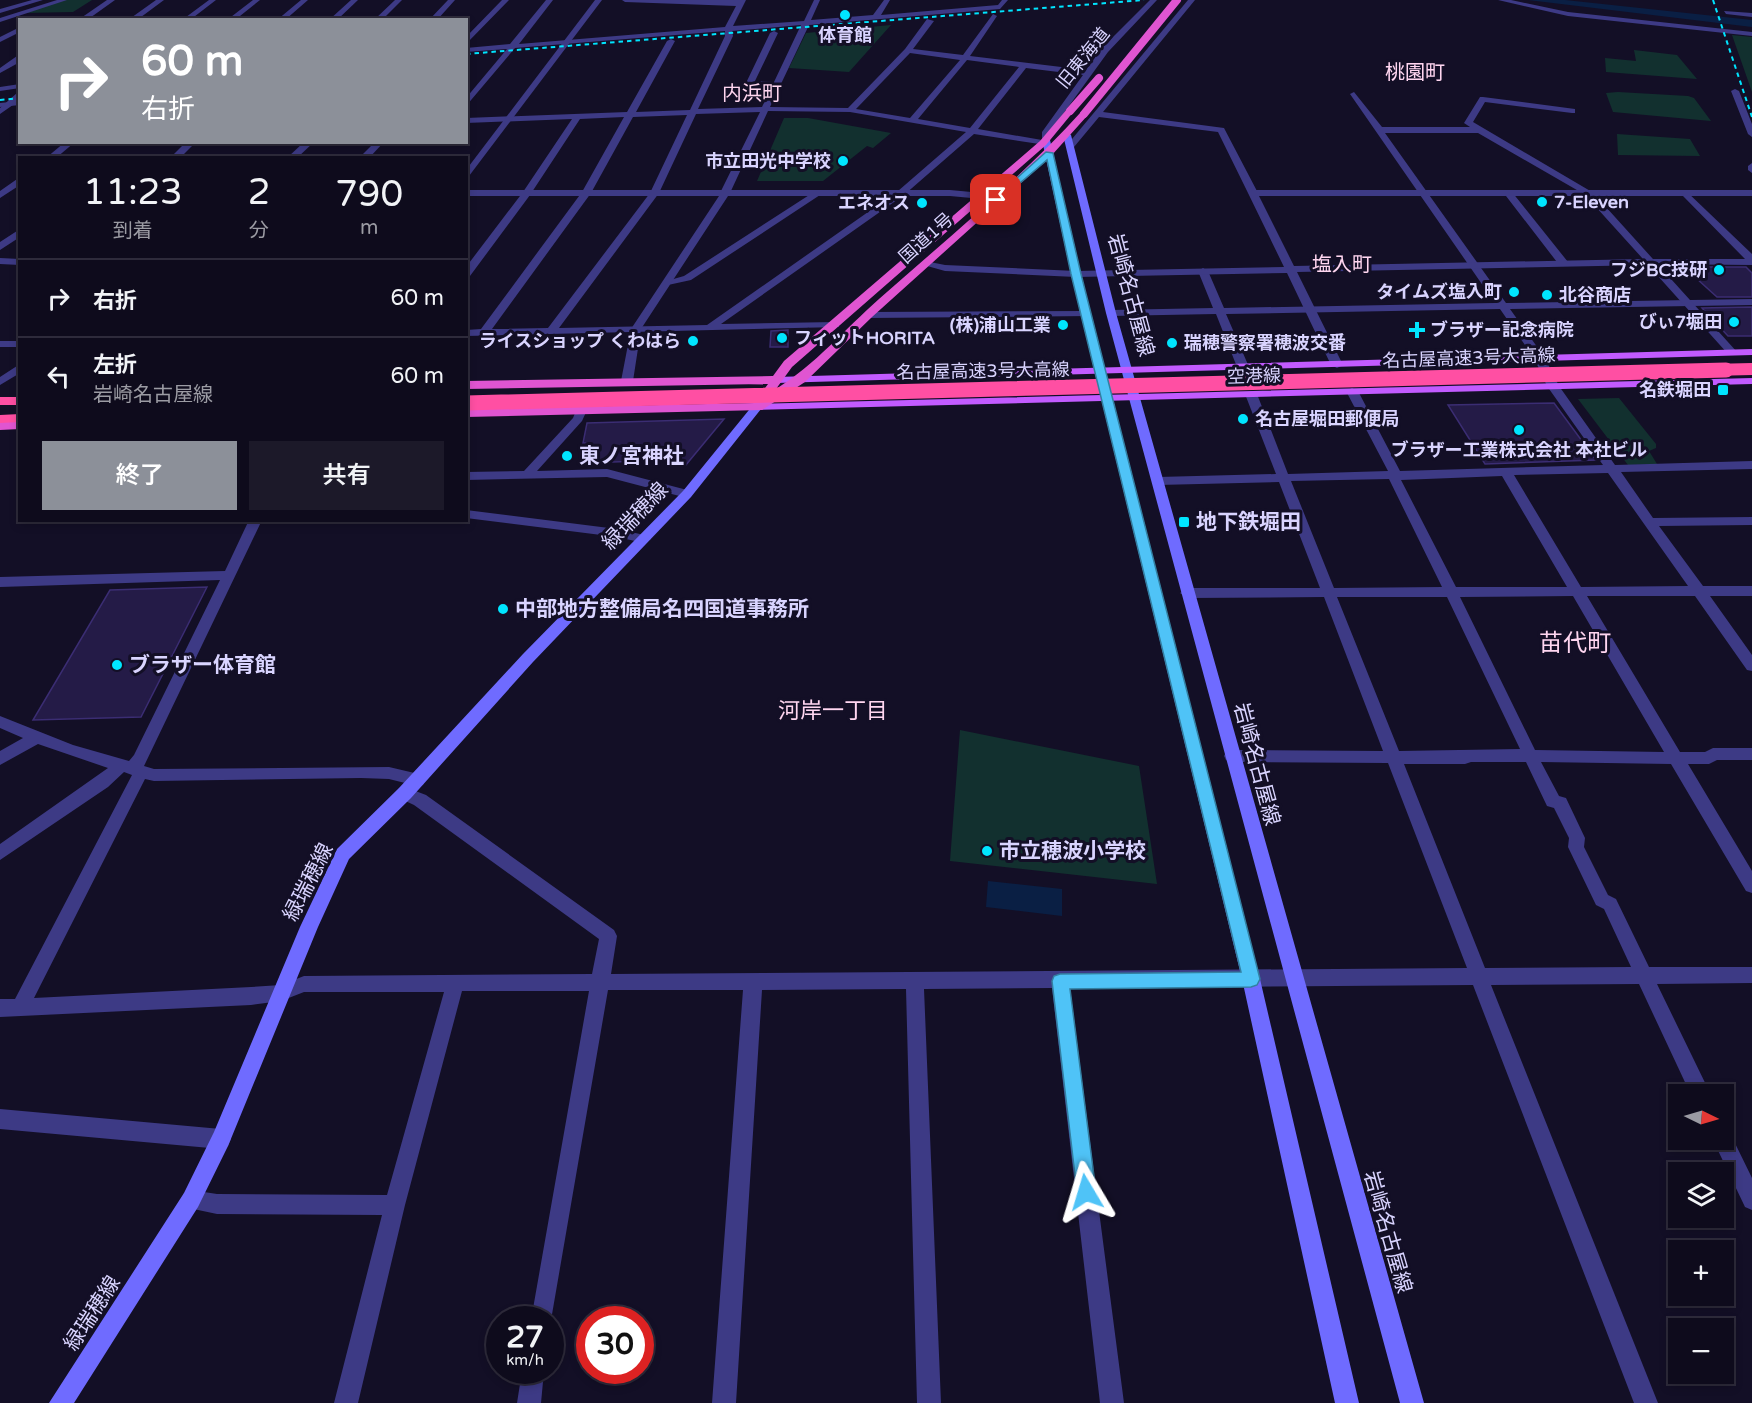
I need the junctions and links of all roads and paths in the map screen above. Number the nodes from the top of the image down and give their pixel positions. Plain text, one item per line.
1 (40, 0) edge
2 (64, 0) edge
3 (112, 0) edge
4 (161, 0) edge
5 (213, 0) edge
6 (257, 0) edge
7 (305, 0) edge
8 (355, 0) edge
9 (399, 0) edge
10 (452, 0) edge
11 (506, 0) edge
12 (550, 0) edge
13 (599, 0) edge
14 (625, 0) edge
15 (650, 0) edge
16 (817, 0) edge
17 (887, 0) edge
18 (944, 0) edge
19 (1165, 0) edge
20 (1177, 0) edge
21 (1187, 0) edge
22 (1192, 0) edge
23 (1501, 0) edge
24 (694, 1) edge
25 (1154, 1) edge
26 (742, 2) edge
27 (1002, 3) edge
28 (1146, 9) junction
29 (0, 11) edge
30 (936, 12) junction
31 (1726, 12) dead end
32 (1181, 15) junction
33 (1752, 15) edge
34 (876, 16) junction
35 (84, 18) edge
36 (134, 18) edge
37 (188, 18) edge
38 (233, 18) edge
39 (282, 18) edge
40 (334, 18) edge
41 (379, 18) edge
42 (434, 18) edge
43 (0, 20) edge
44 (18, 21) edge
45 (930, 21) junction
46 (806, 22) junction
47 (18, 30) edge
48 (801, 31) junction
49 (728, 32) junction
50 (774, 33) junction
51 (1752, 34) edge
52 (0, 40) edge
53 (468, 40) edge
54 (671, 41) junction
55 (567, 42) junction
56 (468, 50) edge
57 (510, 50) junction
58 (562, 50) junction
59 (908, 51) junction
60 (468, 57) edge
61 (966, 58) junction
62 (18, 59) edge
63 (1115, 59) dead end
64 (1024, 65) junction
65 (1108, 68) dead end
66 (0, 71) edge
67 (18, 73) edge
68 (1089, 74) junction
69 (777, 84) junction
70 (18, 86) edge
71 (0, 89) edge
72 (1735, 91) dead end
73 (1354, 94) dead end
74 (18, 96) edge
75 (468, 102) edge
76 (18, 104) edge
77 (2, 108) edge
78 (764, 109) junction
79 (850, 110) junction
80 (1572, 111) dead end
81 (18, 112) edge
82 (692, 112) junction
83 (630, 114) junction
84 (1098, 114) junction
85 (578, 116) junction
86 (510, 119) junction
87 (913, 120) junction
88 (468, 121) edge
89 (1379, 130) junction
90 (1481, 130) junction
91 (972, 131) junction
92 (1752, 134) edge
93 (1069, 140) junction
94 (68, 144) edge
95 (190, 144) edge
96 (308, 144) edge
97 (378, 144) edge
98 (1046, 146) junction
99 (53, 156) edge
100 (176, 156) edge
101 (293, 156) edge
102 (365, 156) edge
103 (468, 174) edge
104 (0, 179) edge
105 (18, 180) edge
106 (18, 182) edge
107 (468, 193) edge
108 (527, 193) junction
109 (586, 193) junction
110 (654, 193) junction
111 (725, 193) junction
112 (818, 193) junction
113 (901, 193) junction
114 (1253, 193) junction
115 (1685, 193) junction
116 (1752, 193) edge
117 (1424, 194) junction
118 (1509, 194) junction
119 (1589, 194) junction
120 (0, 195) edge
121 (982, 196) junction
122 (18, 234) edge
123 (0, 247) edge
124 (0, 261) edge
125 (1752, 261) edge
126 (18, 262) edge
127 (1652, 262) junction
128 (925, 264) junction
129 (1564, 264) junction
130 (1475, 266) junction
131 (1292, 269) junction
132 (468, 271) edge
133 (1203, 271) junction
134 (1101, 273) junction
135 (1076, 274) junction
136 (668, 282) junction
137 (1752, 302) edge
138 (1687, 303) junction
139 (1503, 306) junction
140 (1312, 310) junction
141 (1220, 311) junction
142 (1111, 313) junction
143 (1086, 314) junction
144 (868, 315) junction
145 (835, 325) junction
146 (710, 327) junction
147 (636, 330) junction
148 (551, 331) junction
149 (468, 333) edge
150 (484, 333) junction
151 (0, 344) edge
152 (18, 344) edge
153 (1732, 352) junction
154 (1752, 352) edge
155 (1539, 358) junction
156 (1752, 360) edge
157 (1337, 365) junction
158 (1244, 367) junction
159 (18, 368) edge
160 (1752, 369) edge
161 (1100, 370) junction
162 (1128, 370) junction
163 (801, 379) junction
164 (776, 380) junction
165 (627, 381) junction
166 (1752, 381) edge
167 (0, 382) edge
168 (468, 385) edge
169 (1553, 386) junction
170 (1352, 391) junction
171 (468, 393) edge
172 (1251, 394) junction
173 (1107, 398) junction
174 (1135, 398) junction
175 (0, 400) edge
176 (468, 403) edge
177 (757, 407) junction
178 (18, 410) edge
179 (581, 410) junction
180 (0, 411) edge
181 (18, 411) edge
182 (18, 411) edge
183 (18, 412) edge
184 (468, 413) edge
185 (0, 419) edge
186 (0, 426) edge
187 (1752, 465) edge
188 (1612, 467) junction
189 (1505, 471) junction
190 (1395, 473) junction
191 (529, 474) junction
192 (1284, 477) junction
193 (468, 479) edge
194 (1158, 481) junction
195 (687, 494) junction
196 (468, 513) edge
197 (1752, 521) edge
198 (255, 522) edge
199 (1652, 522) junction
200 (645, 539) junction
201 (229, 575) junction
202 (0, 582) edge
203 (1576, 590) junction
204 (1700, 591) junction
205 (1752, 591) edge
206 (1329, 592) junction
207 (1453, 592) junction
208 (1187, 593) junction
209 (1752, 666) edge
210 (0, 722) edge
211 (38, 736) junction
212 (1752, 754) edge
213 (1530, 755) junction
214 (1232, 756) junction
215 (1676, 758) junction
216 (0, 759) edge
217 (1395, 759) junction
218 (131, 769) junction
219 (411, 786) junction
220 (0, 853) edge
221 (1752, 886) edge
222 (1479, 975) junction
223 (1644, 975) junction
224 (1752, 975) edge
225 (1251, 979) junction
226 (1293, 979) junction
227 (1060, 981) junction
228 (753, 982) junction
229 (915, 982) junction
230 (600, 983) junction
231 (455, 984) junction
232 (281, 993) junction
233 (21, 1005) junction
234 (0, 1008) edge
235 (1696, 1084) edge
236 (0, 1119) edge
237 (221, 1139) junction
238 (1728, 1150) edge
239 (191, 1200) junction
240 (1752, 1200) edge
241 (395, 1205) junction
242 (544, 1306) edge
243 (531, 1384) edge
244 (61, 1403) edge
245 (346, 1403) edge
246 (529, 1403) edge
247 (724, 1403) edge
248 (929, 1403) edge
249 (1112, 1403) edge
250 (1347, 1403) edge
251 (1412, 1403) edge
252 (1646, 1403) edge

1 - 29 street
2 - 43 street
3 - 35 street
4 - 36 street
5 - 37 street
6 - 38 street
7 - 39 street
8 - 40 street
9 - 41 street
10 - 42 street
11 - 53 street
12 - 57 street
13 - 55 street
14 - 15 street
15 - 24 street
16 - 46 street
17 - 34 street
18 - 30 street
19 - 63 highway
20 - 93 highway, 国道1号, bridge
21 - 25 street
22 - 32 street
23 - 51 street
24 - 26 street
25 - 28 street, 旧東海道
26 - 49 street
27 - 30 street
28 - 32 street
28 - 68 street, 旧東海道
30 - 34 street
31 - 33 street
32 - 84 street
34 - 46 street
43 - 44 street
45 - 48 street
45 - 59 street
45 - 61 street
46 - 48 street
46 - 49 street
47 - 52 street
48 - 50 street
48 - 69 street
49 - 50 street
49 - 54 street
49 - 55 street
49 - 82 street
50 - 69 street
54 - 58 street
54 - 83 street
55 - 57 street
55 - 58 street
56 - 57 street
57 - 58 street
57 - 60 street
57 - 75 street
58 - 86 street
59 - 61 street
59 - 79 street
61 - 64 street
61 - 87 street
62 - 66 street
64 - 68 street
64 - 91 street
65 - 98 highway, 国道1号, bridge
66 - 67 street
68 - 98 street, 旧東海道
69 - 78 street
70 - 71 street
72 - 92 street
73 - 89 street
74 - 77 street
76 - 77 street
77 - 81 street
78 - 79 street
78 - 82 street
78 - 111 street
79 - 87 street
80 - 90 street
82 - 83 street
82 - 110 street
83 - 85 street
83 - 109 street
84 - 93 street
84 - 114 street
85 - 86 street
85 - 108 street
86 - 88 street
86 - 103 street
87 - 91 street
89 - 90 street
89 - 117 street
90 - 119 street
91 - 98 street
91 - 113 street
93 - 98 highway, 国道1号
93 - 134 main road, 岩崎名古屋線
94 - 99 street
95 - 100 street
96 - 101 street
97 - 102 street
98 - 121 highway, 国道1号
98 - 128 highway, 国道1号
98 - 135 main road
104 - 105 street
106 - 120 street
107 - 108 street
108 - 109 street
108 - 132 street
109 - 110 street
109 - 150 street
110 - 111 street
110 - 148 street
111 - 112 street
111 - 136 street
112 - 113 street
112 - 136 street
113 - 121 street
113 - 146 street
114 - 117 street
114 - 131 street
115 - 116 street
115 - 119 street
115 - 125 street
117 - 118 street
117 - 130 street
118 - 119 street
118 - 129 street
119 - 127 street
121 - 145 highway, 国道1号
122 - 123 street
124 - 126 street
125 - 127 street
127 - 129 street
127 - 138 street
128 - 135 street
128 - 144 highway, 国道1号
129 - 130 street
130 - 131 street
130 - 139 street
131 - 133 street
131 - 140 street
133 - 134 street
133 - 141 street
134 - 135 street
134 - 142 main road, 岩崎名古屋線
135 - 143 main road
136 - 147 street
137 - 138 street
138 - 139 street
138 - 153 street
139 - 140 street
139 - 155 street
140 - 141 street
140 - 157 street
141 - 142 street
141 - 158 street
142 - 162 main road, 岩崎名古屋線
143 - 144 street
143 - 161 main road
144 - 163 highway, 国道1号
145 - 146 street
145 - 164 highway, 国道1号
146 - 147 street
147 - 148 street
147 - 165 street
148 - 150 street
149 - 150 street
151 - 152 street
153 - 154 main road, 空港線
153 - 155 main road, 空港線
155 - 157 main road, 空港線
155 - 169 street
156 - 171 highway, 名古屋高速3号大高線
157 - 158 main road, 空港線
158 - 162 main road, 空港線
159 - 167 street
160 - 176 highway, 名古屋高速3号大高線, bridge
161 - 162 main road, 空港線
161 - 163 main road, 空港線
161 - 173 main road
162 - 174 main road, 岩崎名古屋線
163 - 164 main road, 空港線
163 - 177 highway, 国道1号
164 - 165 highway
164 - 177 highway, 国道1号
165 - 168 highway
166 - 169 main road, 空港線
169 - 170 main road, 空港線
169 - 188 street
170 - 172 main road, 空港線
170 - 190 street
172 - 174 main road, 空港線
172 - 192 street
173 - 174 main road, 空港線
173 - 177 main road, 空港線
173 - 225 main road
174 - 194 main road, 岩崎名古屋線
175 - 178 highway
177 - 179 highway
177 - 195 main road, 緑瑞穂線
179 - 184 highway
179 - 191 street
180 - 181 highway
182 - 185 highway
183 - 186 highway
187 - 188 street
188 - 189 street
188 - 199 street
189 - 190 street
189 - 203 street
190 - 192 street
190 - 207 street
191 - 193 street
191 - 195 street
192 - 194 street
192 - 206 street
194 - 208 main road, 岩崎名古屋線
195 - 200 main road, 緑瑞穂線
196 - 200 street
197 - 199 street
198 - 201 street
199 - 204 street
200 - 219 main road, 緑瑞穂線
201 - 202 street
201 - 218 street
203 - 204 street
203 - 207 street
203 - 215 street
204 - 205 street
204 - 209 street
206 - 207 street
206 - 208 street
206 - 217 street
207 - 213 street
208 - 214 main road, 岩崎名古屋線
210 - 211 street
211 - 216 street
211 - 218 street
212 - 215 street
213 - 215 street
213 - 217 street
213 - 223 street
214 - 217 street
214 - 226 main road, 岩崎名古屋線
215 - 221 street
217 - 222 street
218 - 219 street
218 - 220 street
218 - 233 street
219 - 230 street
219 - 232 main road, 緑瑞穂線
222 - 223 street
222 - 226 street
222 - 252 street
223 - 224 street
223 - 235 street
225 - 226 street
225 - 227 street
225 - 250 main road
226 - 251 main road, 岩崎名古屋線
227 - 229 street
227 - 249 street
228 - 229 street
228 - 230 street
228 - 247 street
229 - 248 street
230 - 231 street
230 - 242 street
231 - 232 street
231 - 241 street
232 - 233 street
232 - 237 main road, 緑瑞穂線
233 - 234 street
236 - 237 street
237 - 239 main road, 緑瑞穂線
238 - 240 street
239 - 241 street
239 - 244 main road, 緑瑞穂線
241 - 245 street
243 - 246 street

